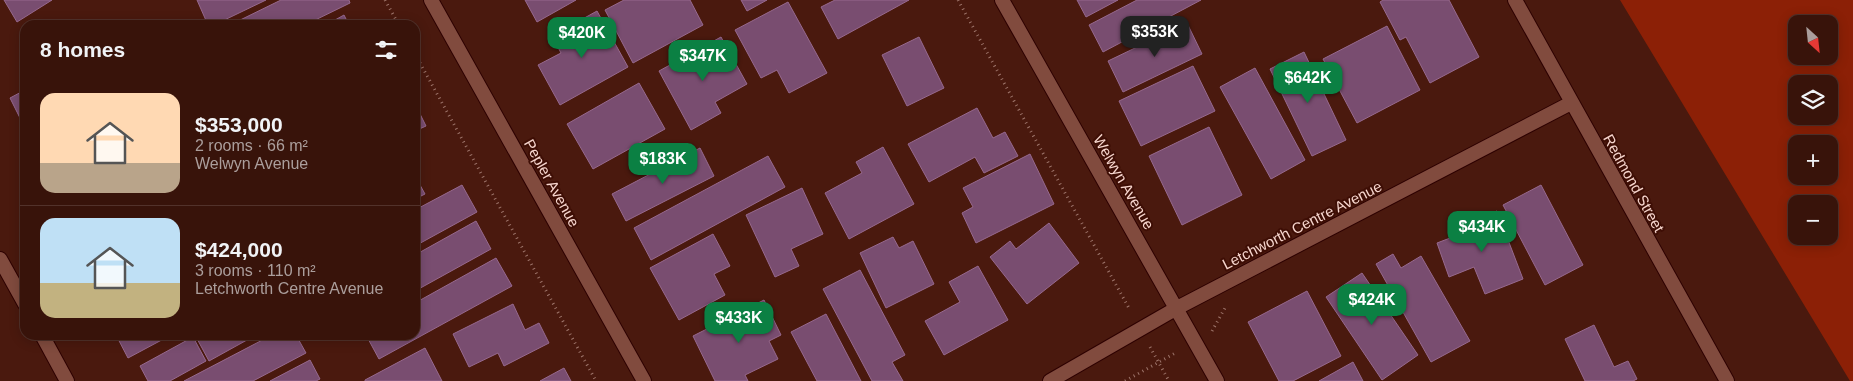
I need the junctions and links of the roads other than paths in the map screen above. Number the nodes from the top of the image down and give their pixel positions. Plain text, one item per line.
1 (432, 0) edge
2 (1002, 0) edge
3 (1515, 0) edge
4 (1571, 103) junction
5 (0, 259) edge
6 (20, 295) edge
7 (1177, 308) junction
8 (45, 340) edge
9 (67, 381) edge
10 (644, 381) edge
11 (1050, 381) edge
12 (1217, 381) edge
13 (1727, 381) edge

1 - 10 street, Pepler Avenue
2 - 7 street, Welwyn Avenue
3 - 4 street, Redmond Street
4 - 7 street, Letchworth Centre Avenue
4 - 13 street, Redmond Street
5 - 6 street
7 - 11 street, Letchworth Centre Avenue
7 - 12 street, Welwyn Avenue
8 - 9 street

